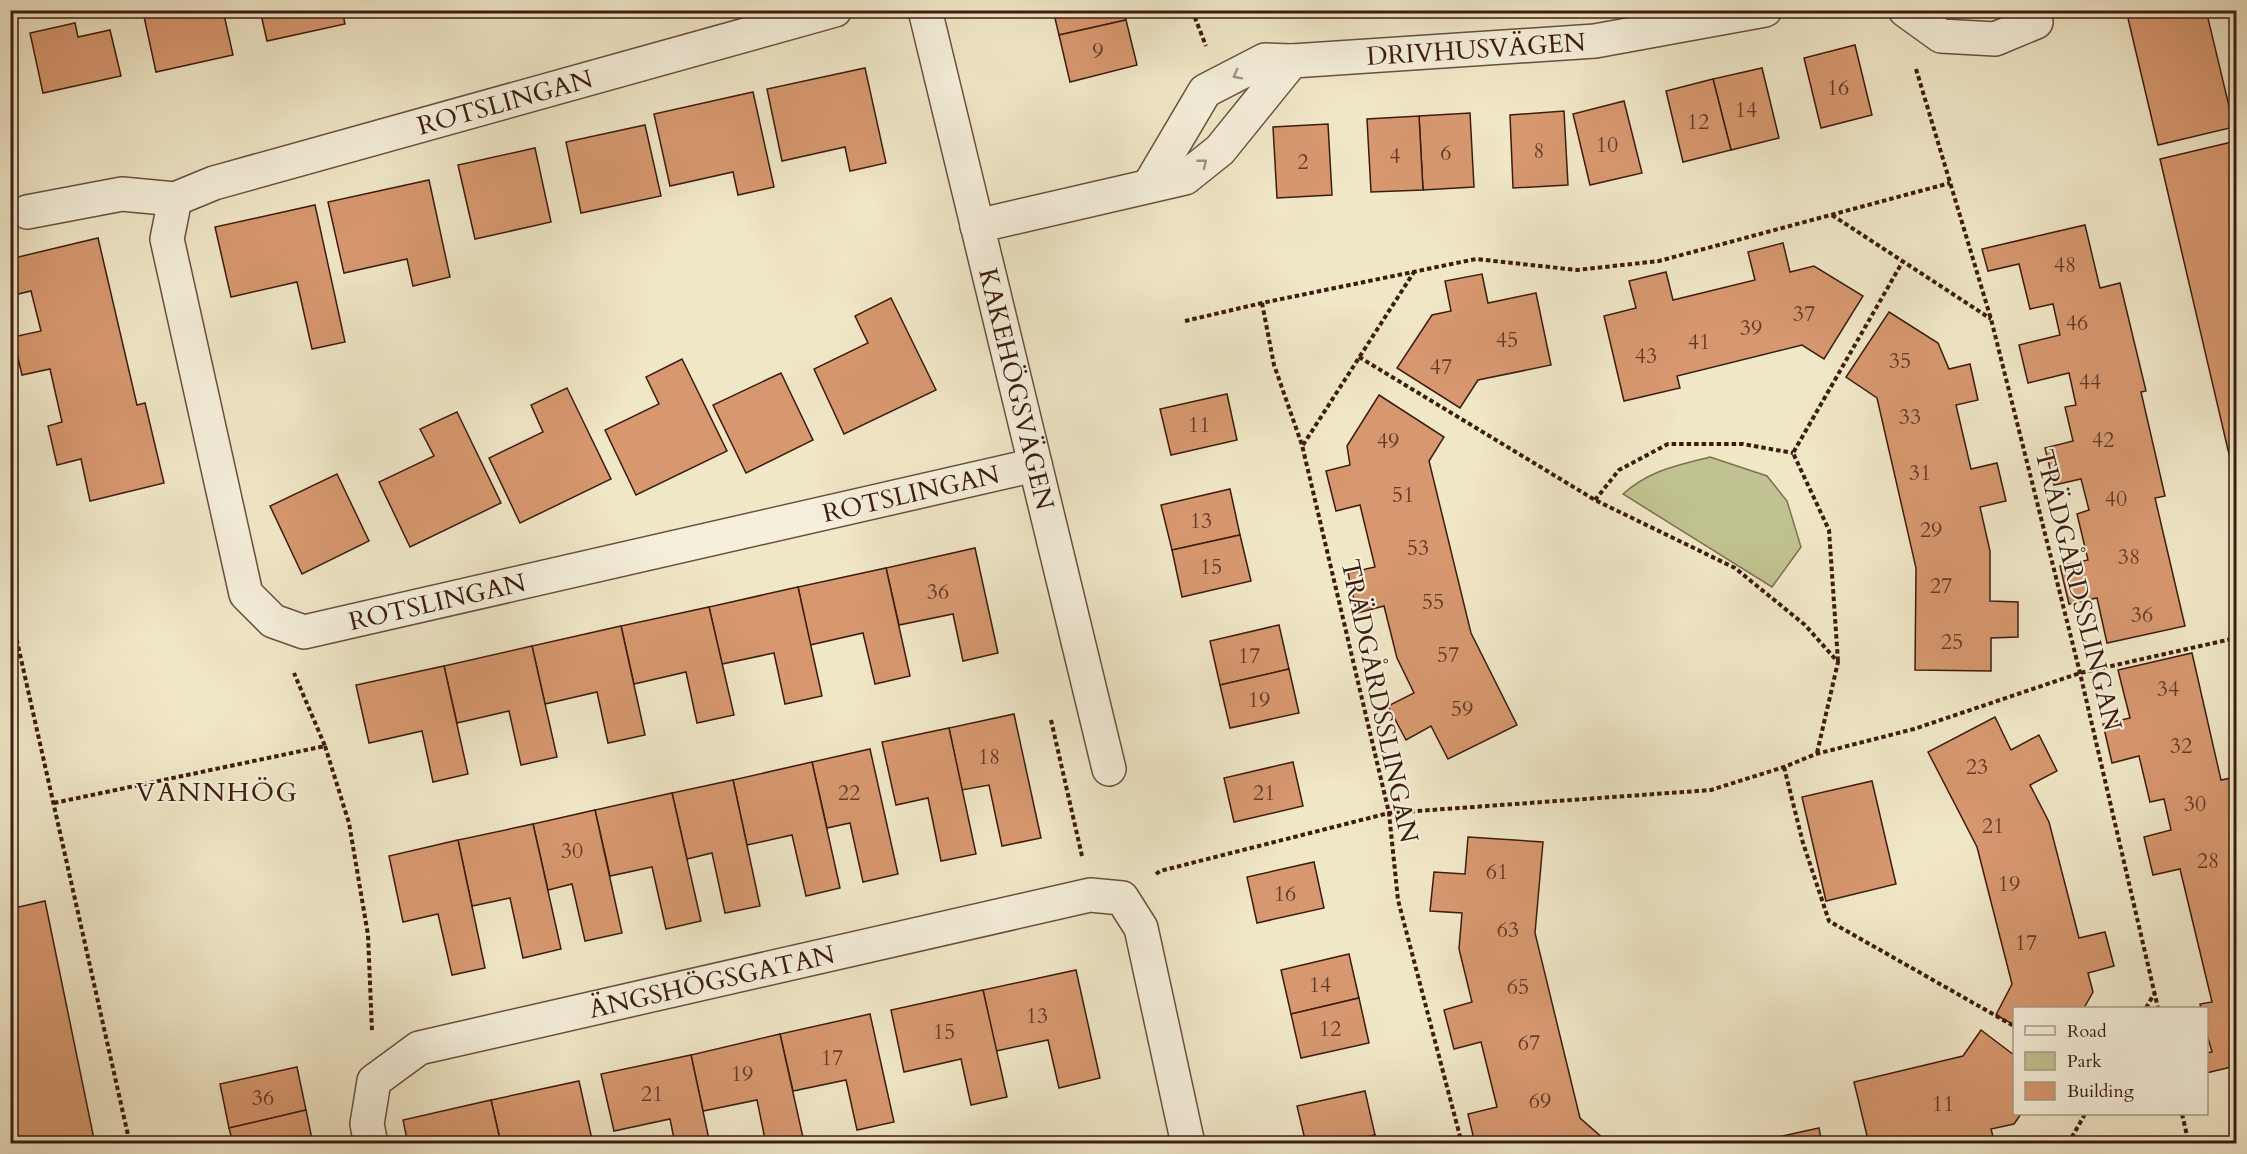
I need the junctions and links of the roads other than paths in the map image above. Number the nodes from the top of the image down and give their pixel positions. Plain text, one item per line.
1 (835, 10) edge
2 (925, 10) edge
3 (1766, 10) edge
4 (1905, 10) edge
5 (2032, 10) edge
6 (1292, 61) junction
7 (1150, 184) junction
8 (175, 199) junction
9 (27, 212) dead end
10 (977, 226) junction
11 (1035, 465) junction
12 (1109, 769) dead end
13 (371, 1143) edge
14 (1188, 1143) edge

1 - 8 street, ROTSLINGAN
2 - 10 street, KAKEHÖGSVÄGEN
3 - 6 street, DRIVHUSVÄGEN
4 - 5 street
7 -> 6 street
6 -> 7 street, DRIVHUSVÄGEN
7 - 10 street
8 - 9 street, ROTSLINGAN
8 - 11 street, ROTSLINGAN
10 - 11 street, KAKEHÖGSVÄGEN
11 - 12 street, KAKEHÖGSVÄGEN
13 - 14 street, ÄNGSHÖGSGATAN

